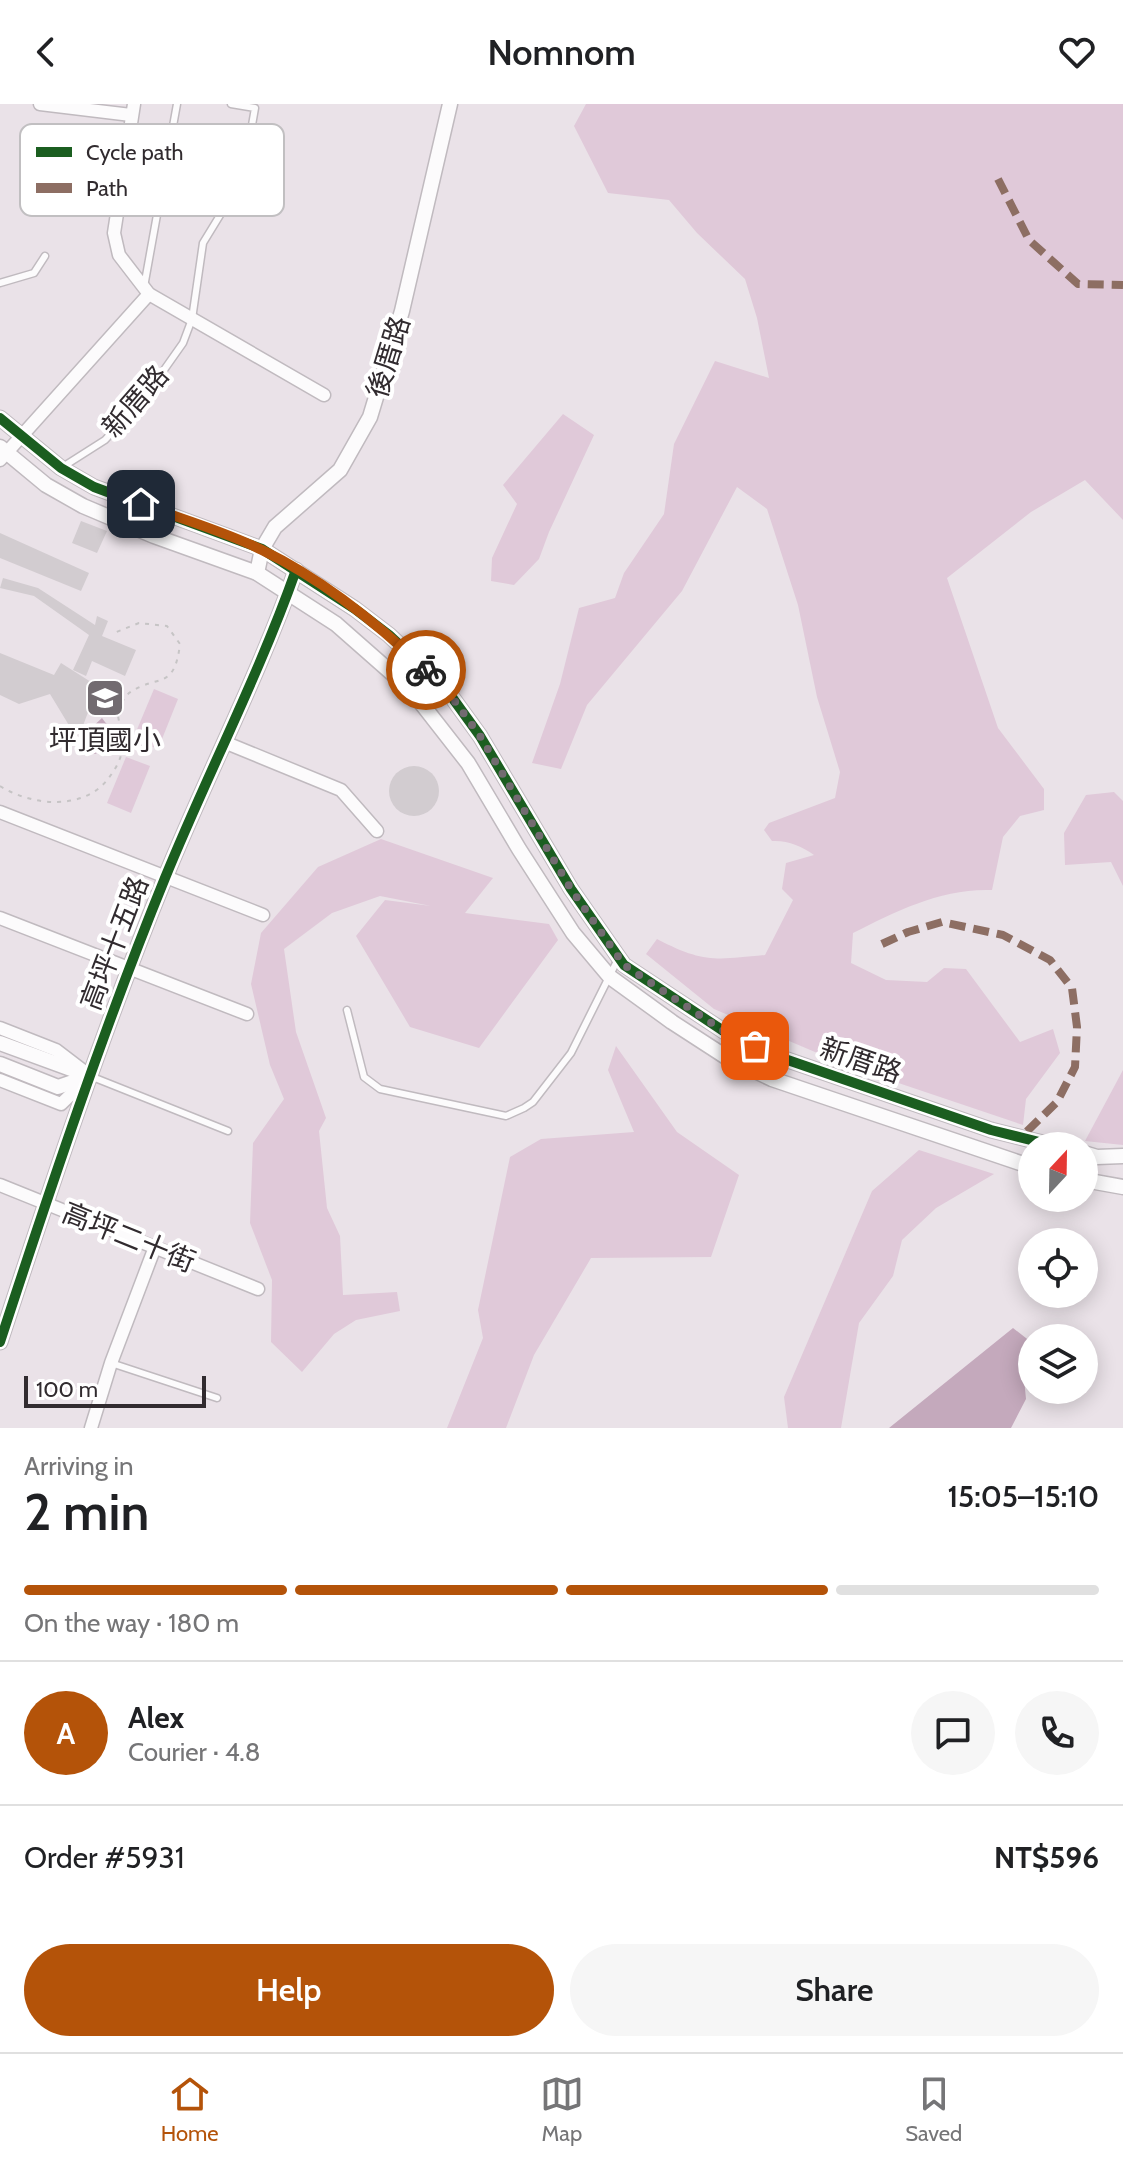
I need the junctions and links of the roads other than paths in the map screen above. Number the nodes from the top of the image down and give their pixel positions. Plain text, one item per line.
1 (40, 104) edge
2 (177, 104) edge
3 (231, 104) edge
4 (450, 104) edge
5 (132, 110) edge
6 (174, 124) edge
7 (252, 124) edge
8 (116, 216) edge
9 (159, 216) edge
10 (220, 216) edge
11 (45, 256) dead end
12 (0, 283) edge
13 (147, 290) junction
14 (192, 319) junction
15 (324, 395) dead end
16 (0, 418) edge
17 (21, 437) junction
18 (2, 454) edge
19 (61, 468) junction
20 (262, 549) junction
21 (296, 570) junction
22 (257, 573) junction
23 (288, 593) junction
24 (224, 742) junction
25 (0, 812) edge
26 (377, 831) dead end
27 (165, 877) junction
28 (263, 915) dead end
29 (0, 918) edge
30 (622, 961) junction
31 (129, 969) junction
32 (610, 977) junction
33 (347, 1010) dead end
34 (247, 1014) dead end
35 (0, 1028) edge
36 (0, 1043) edge
37 (0, 1064) edge
38 (90, 1076) junction
39 (0, 1080) edge
40 (228, 1131) dead end
41 (1018, 1137) edge
42 (1123, 1156) edge
43 (1098, 1157) edge
44 (1018, 1162) edge
45 (1098, 1183) edge
46 (0, 1185) edge
47 (1123, 1187) edge
48 (45, 1204) junction
49 (155, 1247) junction
50 (258, 1289) dead end
51 (0, 1342) edge
52 (111, 1363) junction
53 (217, 1398) dead end
54 (91, 1428) edge

1 - 5 street
2 - 6 lane
3 - 7 lane, 新厝路
4 - 20 street, 後厝路
8 - 13 street
9 - 13 lane
10 - 14 lane, 新厝路
11 - 12 lane
13 - 14 street
13 - 17 street
14 - 15 street
14 - 19 lane, 新厝路
16 - 17 street
17 - 18 street
17 - 19 street
18 - 22 street, 新厝路
19 - 20 street
20 - 21 street
20 - 22 street, 後厝路
21 - 23 street, 高坪十五路
21 - 30 street
22 - 23 street, 新厝路
23 - 24 street, 高坪十五路
23 - 32 street, 新厝路
24 - 26 street
24 - 27 street, 高坪十五路
25 - 27 street
27 - 28 street
27 - 31 street, 高坪十五路
29 - 31 street
30 - 32 lane
30 - 41 street, 新厝路
31 - 34 street
31 - 38 street, 高坪十五路
32 - 33 lane
32 - 44 street, 新厝路
35 - 38 street
36 - 38 street
37 - 38 street
38 - 39 street
38 - 40 lane
38 - 48 street, 高坪十五路
42 - 43 street
45 - 47 street
46 - 48 street, 高坪二十街
48 - 49 street, 高坪二十街
48 - 51 street, 高坪十五路
49 - 50 street, 高坪二十街
49 - 52 street
52 - 53 lane
52 - 54 street

